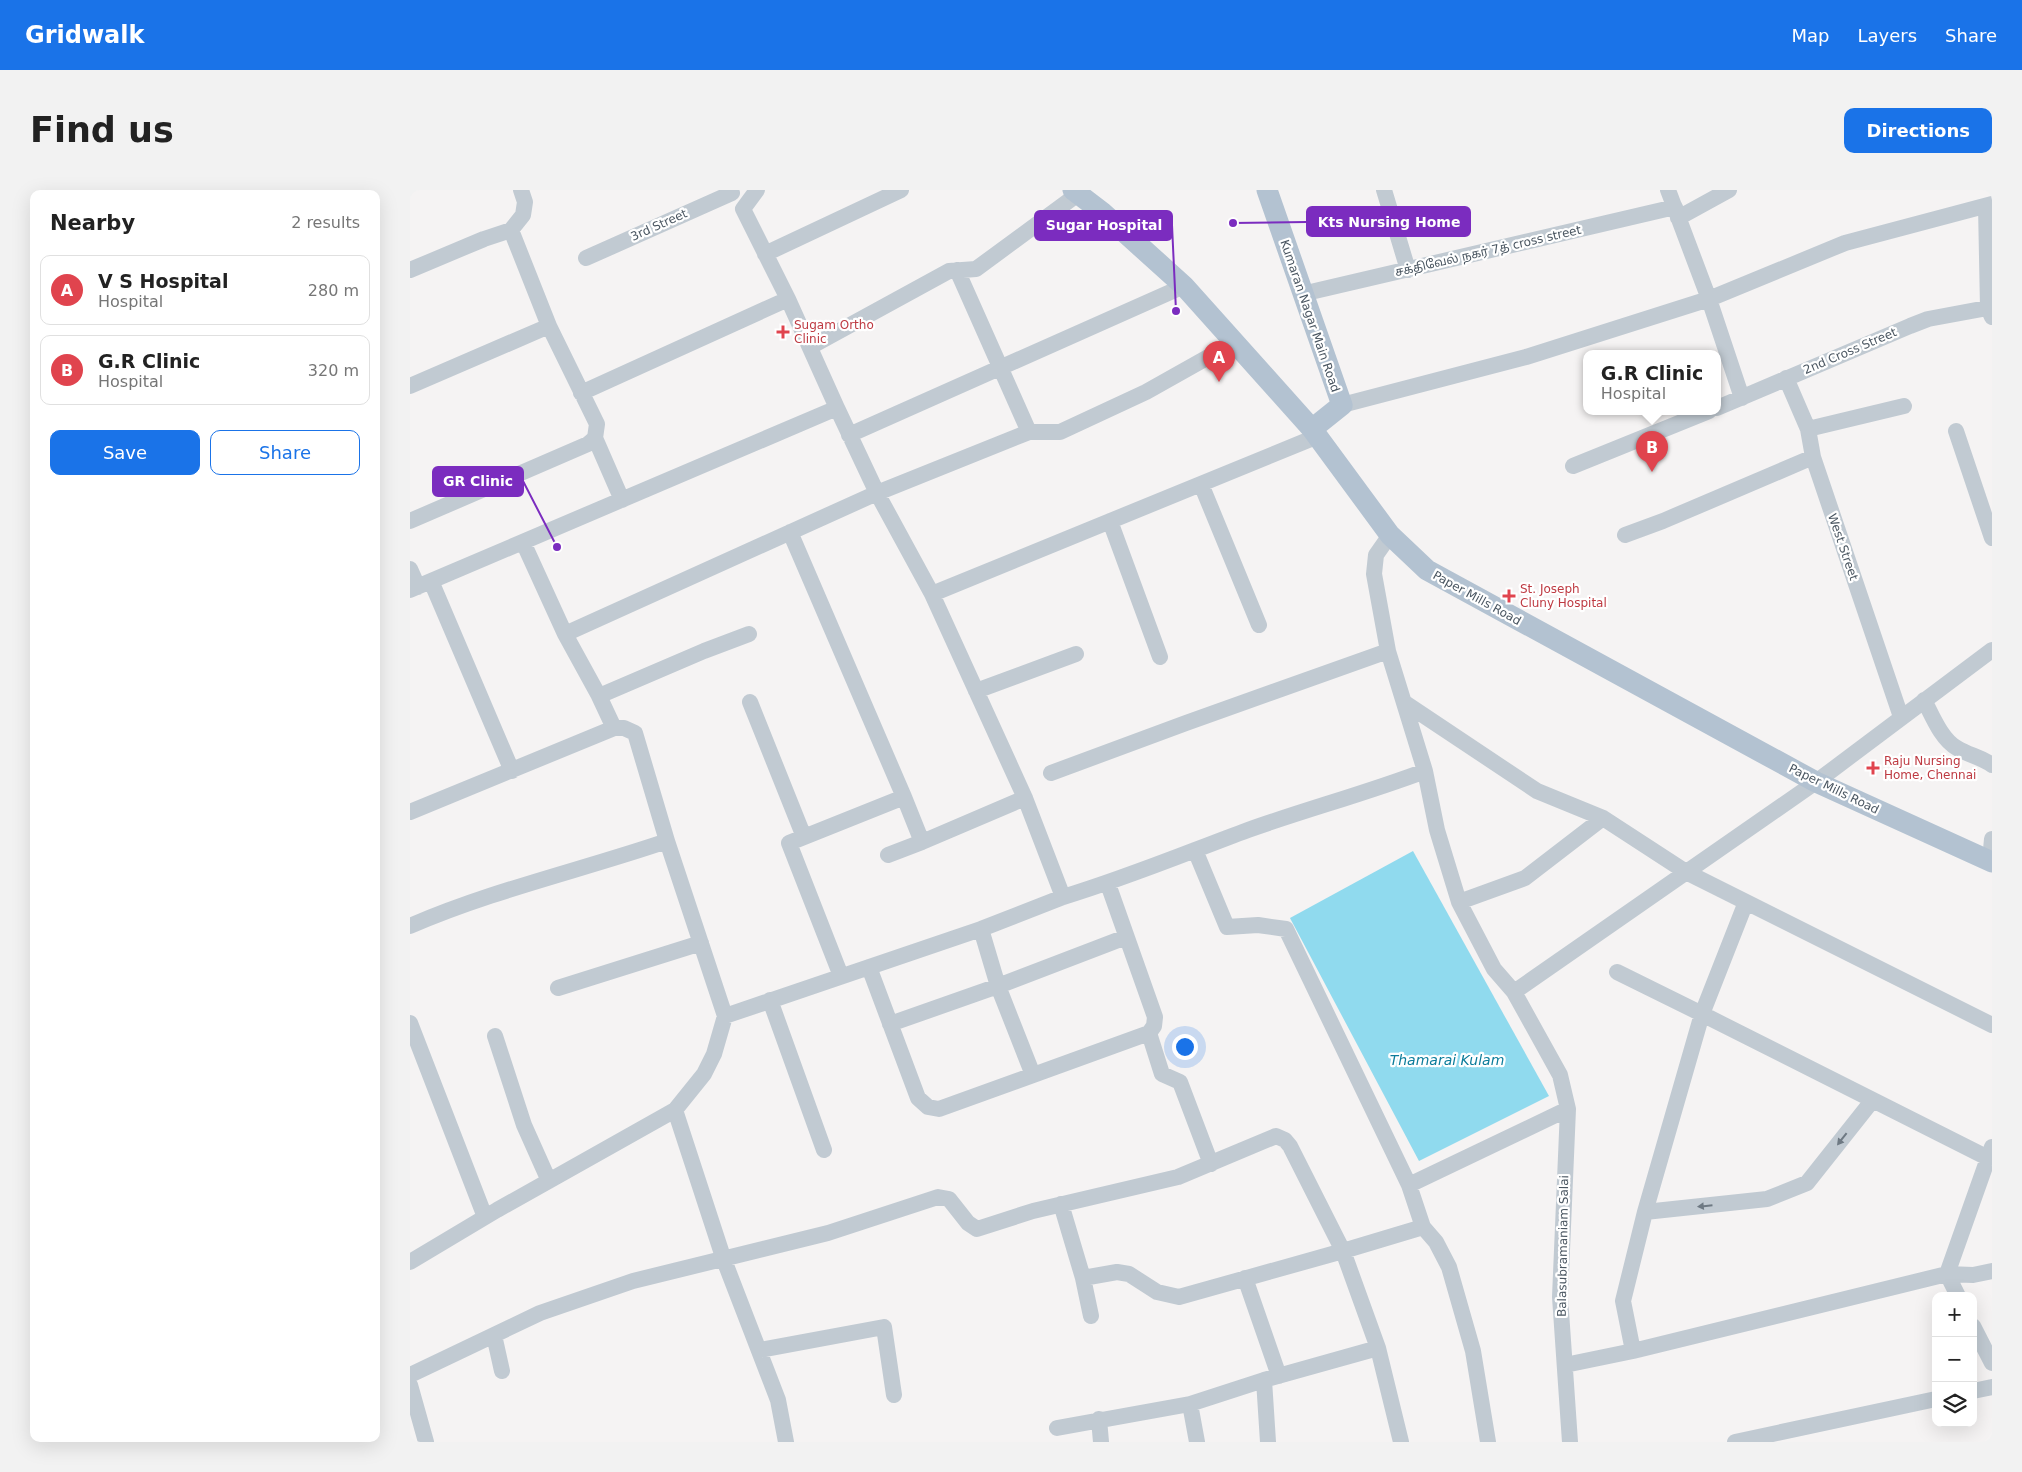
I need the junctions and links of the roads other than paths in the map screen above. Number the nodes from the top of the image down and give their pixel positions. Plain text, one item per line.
1 (521, 190) edge
2 (757, 190) edge
3 (901, 190) edge
4 (1267, 190) edge
5 (1384, 190) edge
6 (1668, 190) edge
7 (1729, 190) edge
8 (731, 191) edge
9 (1076, 192) edge
10 (1989, 205) edge
11 (743, 209) junction
12 (1676, 213) junction
13 (511, 230) junction
14 (765, 254) junction
15 (586, 258) dead end
16 (410, 270) edge
17 (957, 270) junction
18 (1408, 270) junction
19 (1184, 286) junction
20 (1302, 294) junction
21 (788, 299) junction
22 (1709, 299) junction
23 (1991, 311) edge
24 (549, 326) junction
25 (1235, 342) junction
26 (810, 347) junction
27 (1001, 367) junction
28 (1786, 378) junction
29 (410, 386) edge
30 (582, 393) junction
31 (1742, 398) junction
32 (1342, 405) junction
33 (1721, 406) edge
34 (1904, 406) dead end
35 (837, 408) junction
36 (1699, 415) edge
37 (1808, 429) junction
38 (1956, 431) dead end
39 (1029, 432) junction
40 (1315, 433) junction
41 (849, 435) junction
42 (595, 438) junction
43 (1813, 457) junction
44 (1572, 466) dead end
45 (1201, 484) junction
46 (877, 493) junction
47 (622, 500) junction
48 (410, 521) edge
49 (1110, 521) junction
50 (790, 532) junction
51 (1390, 535) junction
52 (1625, 535) dead end
53 (1992, 538) edge
54 (523, 542) junction
55 (410, 568) edge
56 (420, 586) edge
57 (932, 594) junction
58 (1259, 625) dead end
59 (565, 634) junction
60 (749, 634) dead end
61 (1992, 650) edge
62 (1388, 651) junction
63 (1076, 654) dead end
64 (1160, 657) dead end
65 (976, 691) junction
66 (599, 696) junction
67 (1924, 700) junction
68 (750, 702) dead end
69 (1405, 703) junction
70 (1901, 717) junction
71 (614, 728) junction
72 (1992, 765) edge
73 (512, 771) junction
74 (1425, 771) junction
75 (1051, 773) dead end
76 (1816, 782) junction
77 (904, 797) junction
78 (1025, 798) junction
79 (410, 812) edge
80 (1603, 818) junction
81 (804, 837) junction
82 (1992, 839) edge
83 (667, 841) junction
84 (922, 842) junction
85 (1195, 850) junction
86 (888, 855) dead end
87 (1991, 862) edge
88 (1686, 872) junction
89 (1108, 884) junction
90 (1063, 897) junction
91 (1459, 902) junction
92 (1746, 902) junction
93 (410, 926) edge
94 (981, 928) junction
95 (1126, 937) junction
96 (701, 943) junction
97 (869, 967) junction
98 (1617, 972) dead end
99 (841, 976) junction
100 (998, 986) junction
101 (558, 988) dead end
102 (1514, 992) junction
103 (770, 1000) junction
104 (1702, 1014) junction
105 (725, 1016) junction
106 (410, 1022) edge
107 (890, 1024) junction
108 (1992, 1025) edge
109 (1149, 1033) junction
110 (496, 1036) dead end
111 (1032, 1076) junction
112 (1872, 1100) junction
113 (1568, 1109) junction
114 (675, 1110) junction
115 (824, 1150) dead end
116 (1990, 1152) edge
117 (1211, 1164) junction
118 (549, 1181) junction
119 (1409, 1185) junction
120 (1062, 1204) junction
121 (1644, 1212) junction
122 (485, 1217) junction
123 (1423, 1227) junction
124 (1343, 1252) junction
125 (724, 1260) junction
126 (410, 1262) edge
127 (1992, 1271) edge
128 (1947, 1274) junction
129 (1083, 1278) junction
130 (1245, 1278) junction
131 (1956, 1292) edge
132 (1091, 1316) dead end
133 (1977, 1334) edge
134 (494, 1335) junction
135 (1378, 1348) junction
136 (760, 1350) junction
137 (1633, 1351) junction
138 (1992, 1363) edge
139 (1564, 1365) junction
140 (502, 1371) dead end
141 (410, 1375) edge
142 (1271, 1378) junction
143 (410, 1385) edge
144 (1992, 1387) edge
145 (1977, 1390) edge
146 (894, 1395) dead end
147 (1932, 1400) edge
148 (1190, 1404) junction
149 (1099, 1420) junction
150 (1057, 1428) dead end
151 (426, 1442) edge
152 (786, 1442) edge
153 (1102, 1442) edge
154 (1197, 1442) edge
155 (1268, 1442) edge
156 (1398, 1442) edge
157 (1488, 1442) edge
158 (1570, 1442) edge
159 (1735, 1442) edge

1 - 13 street
2 - 11 street
3 - 14 street
4 - 20 main road, Kumaran Nagar Main Road
5 - 18 street
6 - 12 street
7 - 12 street, சக்திவேல் நகர் 7த் cross street
8 - 11 street
8 - 15 street, 3rd Street
9 - 17 street
9 - 19 main road, Paper Mills Road
10 - 22 street
10 - 23 street
11 - 14 street
12 - 18 street, சக்திவேல் நகர் 7த் cross street
12 - 22 street
13 - 16 street
13 - 24 street
14 - 21 street
17 - 26 street
17 - 27 street
18 - 20 street, சக்திவேல் நகர் 7த் cross street
19 - 25 main road, Paper Mills Road
19 - 27 street
20 - 32 main road, Kumaran Nagar Main Road
21 - 26 street
21 - 30 street
22 - 31 street
22 - 32 street
23 - 28 street, 2nd Cross Street
24 - 29 street
24 - 30 street
25 - 39 street
25 - 40 main road, Paper Mills Road
26 - 35 street
27 - 39 street
27 - 41 street
28 - 31 street, 2nd Cross Street
28 - 37 street, West Street
30 - 42 street
31 - 33 street, 2nd Cross Street
32 - 40 main road, Kumaran Nagar Main Road
34 - 37 street
35 - 41 street
35 - 47 street
36 - 44 street
37 - 43 street, West Street
38 - 53 street
39 - 46 street
40 - 45 street
40 - 51 main road, Paper Mills Road
41 - 46 street
42 - 47 street
42 - 48 street
43 - 52 street
43 - 70 street, West Street
45 - 49 street
45 - 58 street
46 - 50 street
46 - 57 street
47 - 54 street
49 - 57 street
49 - 64 street
50 - 59 street
50 - 77 street
51 - 62 street, Balasubramaniam Salai
51 - 76 main road, Paper Mills Road
54 - 56 street
54 - 59 street
55 - 56 street
56 - 73 street
57 - 65 street
59 - 66 street
60 - 66 street
61 - 67 street
62 - 69 street, Balasubramaniam Salai
62 - 75 street
63 - 65 street
65 - 78 street
66 - 71 street
67 - 70 street
67 - 72 street
68 - 81 street
69 - 74 street, Balasubramaniam Salai
69 - 80 street
70 - 76 street
71 - 73 street
71 - 83 street
73 - 79 street
74 - 85 street
74 - 91 street, Balasubramaniam Salai
76 - 87 main road, Paper Mills Road
76 - 88 street
77 - 81 street
77 - 84 street
78 - 84 street
78 - 90 street
80 - 88 street
80 - 91 street
81 - 99 street
82 - 87 street
83 - 93 street
83 - 96 street
84 - 86 street
85 - 89 street
85 - 119 street
88 - 92 street
88 - 102 street
89 - 90 street
89 - 95 street
90 - 94 street
91 - 102 street, Balasubramaniam Salai
92 - 104 street
92 - 108 street
94 - 97 street
94 - 100 street
95 - 100 street
95 - 109 street
96 - 101 street
96 - 105 street
97 - 99 street
97 - 107 street
98 - 104 street
99 - 103 street
100 - 107 street
100 - 111 street
102 - 113 street, Balasubramaniam Salai
103 - 105 street
103 - 115 street
104 - 112 street
104 - 121 street
105 - 114 street
106 - 122 street
107 - 111 street
109 - 111 street
109 - 117 street
110 - 118 street
112 - 116 street
112 -> 121 street
113 - 119 street
113 - 139 street, Balasubramaniam Salai
114 - 118 street
114 - 125 street
116 - 128 street
117 - 120 street
117 - 124 street
118 - 122 street
119 - 123 street
120 - 125 street
120 - 129 street
121 - 137 street
122 - 126 street
123 - 124 street
123 - 157 street
124 - 130 street
124 - 135 street
125 - 134 street
125 - 136 street
127 - 128 street
128 - 131 street
128 - 137 street
129 - 130 street
129 - 132 street
130 - 142 street
133 - 138 street
134 - 140 street
134 - 141 street
135 - 142 street
135 - 156 street
136 - 146 street
136 - 152 street
137 - 139 street
139 - 158 street, Balasubramaniam Salai
142 - 148 street
142 - 155 street
143 - 151 street
144 - 145 street
147 - 159 street
148 - 149 street
148 - 154 street
149 - 150 street
149 - 153 street

